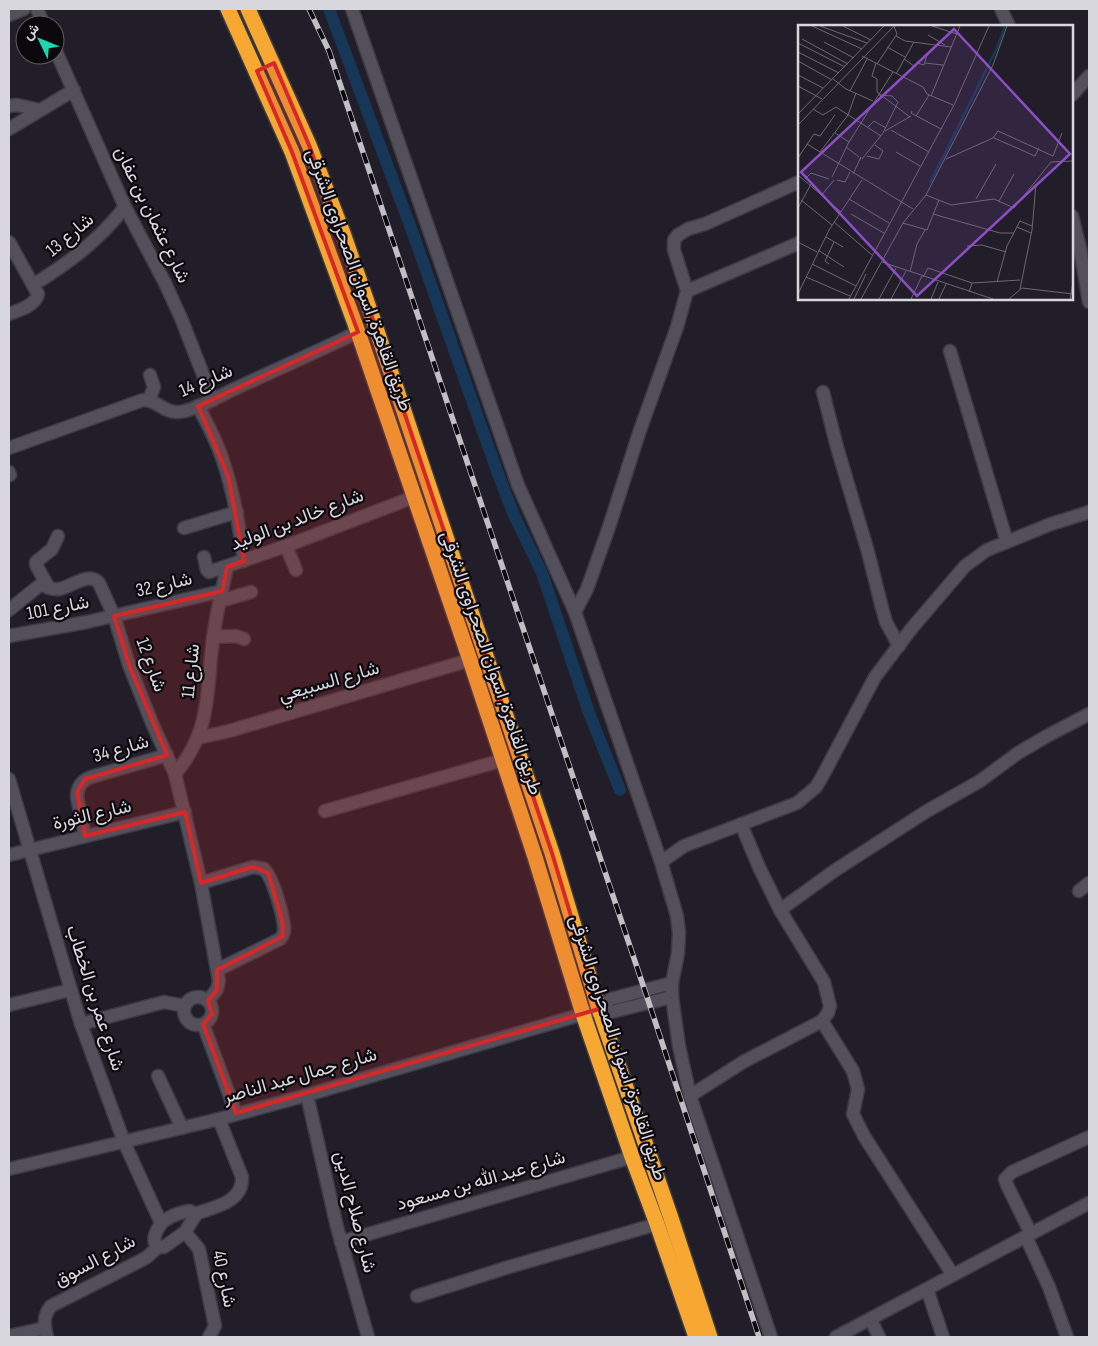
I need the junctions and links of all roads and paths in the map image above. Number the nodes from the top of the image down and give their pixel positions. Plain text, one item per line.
1 (24, 9) edge
2 (228, 9) edge
3 (248, 9) edge
4 (352, 9) edge
5 (1001, 9) edge
6 (9, 15) edge
7 (1009, 25) edge
8 (274, 63) junction
9 (62, 65) edge
10 (257, 71) junction
11 (1089, 76) edge
12 (74, 90) junction
13 (1073, 94) edge
14 (9, 106) edge
15 (40, 110) junction
16 (9, 129) edge
17 (798, 182) edge
18 (125, 207) junction
19 (1073, 221) edge
20 (9, 242) edge
21 (798, 243) edge
22 (34, 285) junction
23 (687, 291) junction
24 (1089, 296) edge
25 (9, 314) edge
26 (358, 332) junction
27 (950, 351) dead end
28 (150, 375) dead end
29 (823, 392) dead end
30 (149, 400) junction
31 (213, 400) junction
32 (198, 406) junction
33 (9, 448) edge
34 (414, 497) junction
35 (237, 512) junction
36 (1089, 512) edge
37 (184, 528) dead end
38 (58, 536) dead end
39 (1007, 542) junction
40 (286, 546) junction
41 (204, 557) dead end
42 (244, 561) junction
43 (228, 566) junction
44 (296, 570) dead end
45 (49, 588) junction
46 (251, 592) dead end
47 (221, 596) junction
48 (9, 610) edge
49 (575, 612) junction
50 (114, 616) junction
51 (9, 636) edge
52 (214, 637) junction
53 (244, 639) dead end
54 (898, 646) junction
55 (470, 660) junction
56 (1089, 714) edge
57 (198, 738) junction
58 (167, 755) junction
59 (503, 760) junction
60 (175, 774) junction
61 (9, 779) edge
62 (325, 811) dead end
63 (185, 812) junction
64 (741, 824) junction
65 (85, 836) junction
66 (30, 849) junction
67 (9, 854) edge
68 (661, 862) junction
69 (201, 883) junction
70 (780, 910) junction
71 (217, 970) junction
72 (672, 983) junction
73 (70, 990) junction
74 (672, 997) junction
75 (208, 1001) junction
76 (9, 1005) edge
77 (185, 1006) junction
78 (599, 1009) junction
79 (582, 1014) junction
80 (822, 1021) junction
81 (81, 1024) junction
82 (203, 1024) junction
83 (158, 1076) dead end
84 (308, 1095) junction
85 (690, 1096) junction
86 (236, 1113) junction
87 (219, 1119) junction
88 (182, 1128) junction
89 (1089, 1137) edge
90 (124, 1142) junction
91 (632, 1157) junction
92 (9, 1169) edge
93 (1089, 1203) edge
94 (195, 1214) junction
95 (161, 1223) junction
96 (657, 1224) junction
97 (184, 1232) junction
98 (1028, 1235) junction
99 (340, 1242) junction
100 (158, 1247) junction
101 (953, 1275) junction
102 (927, 1289) junction
103 (417, 1296) dead end
104 (871, 1320) junction
105 (46, 1332) edge
106 (9, 1336) edge
107 (209, 1337) edge
108 (365, 1337) edge
109 (696, 1337) edge
110 (710, 1337) edge
111 (770, 1337) edge
112 (836, 1337) edge
113 (879, 1337) edge
114 (943, 1337) edge
115 (1067, 1337) edge

1 - 6 street
2 - 10 highway, طريق القاهرة, اسوان الصحراوى الشرقى
3 - 8 highway, طريق القاهرة, اسوان الصحراوى الشرقى
4 - 49 street
5 - 7 street
8 - 10 highway
8 - 78 highway, طريق القاهرة, اسوان الصحراوى الشرقى
9 - 12 street, شارع عثمان بن عفان
10 - 26 highway, طريق القاهرة, اسوان الصحراوى الشرقى
11 - 13 street
12 - 15 street
12 - 18 street, شارع عثمان بن عفان
14 - 15 street
15 - 16 street
17 - 23 street
18 - 22 street, شارع 13
18 - 31 street, شارع عثمان بن عفان
19 - 24 street
20 - 22 street
21 - 23 street
22 - 25 street
23 - 49 street
26 - 31 street, شارع 14
26 - 34 highway, طريق القاهرة, اسوان الصحراوى الشرقى
27 - 39 street
28 - 30 street
29 - 54 street
30 - 32 street, شارع 14
30 - 33 street
31 - 32 street, شارع 14
32 - 35 street
34 - 40 street, شارع خالد بن الوليد
34 - 55 highway, طريق القاهرة, اسوان الصحراوى الشرقى
35 - 37 street
35 - 42 street
36 - 39 street
38 - 45 street
39 - 54 street
40 - 42 street, شارع خالد بن الوليد
40 - 44 street
41 - 43 street, شارع خالد بن الوليد
42 - 43 street, شارع خالد بن الوليد
43 - 47 street, شارع 11
45 - 48 street
45 - 50 street, شارع 12
46 - 47 street, شارع 32
47 - 50 street, شارع 32
47 - 52 street, شارع 11
49 - 68 street
50 - 51 street, شارع 101
50 - 58 street, شارع 12
52 - 53 street
52 - 57 street, شارع 11
54 - 64 street
55 - 57 street, شارع السبيعي
55 - 59 highway, طريق القاهرة, اسوان الصحراوى الشرقى
56 - 70 street
57 - 60 street, شارع 11
58 - 60 street, شارع 12
58 - 65 street, شارع 34
59 - 62 street
59 - 79 highway, طريق القاهرة, اسوان الصحراوى الشرقى
60 - 63 street, شارع 12
61 - 66 street, شارع عمر بن الخطاب
63 - 65 street, شارع الثورة
63 - 69 street, شارع 12
64 - 68 street
64 - 70 street
65 - 66 street, شارع الثورة
66 - 67 street, شارع الثورة
66 - 73 street, شارع عمر بن الخطاب
68 - 72 street
69 - 71 street, شارع 12
69 - 71 street
70 - 80 street
71 - 75 street, شارع 12
72 - 74 street
72 - 78 street, شارع جمال عبد الناصر
73 - 76 street
73 - 81 street, شارع عمر بن الخطاب
74 - 78 street, شارع جمال عبد الناصر
74 - 85 street
75 - 77 street
75 - 82 street
77 - 81 street
77 - 82 street
78 - 79 street, شارع جمال عبد الناصر
78 - 110 highway, طريق القاهرة, اسوان الصحراوى الشرقى
79 - 84 street, شارع جمال عبد الناصر
79 - 91 highway, طريق القاهرة, اسوان الصحراوى الشرقى
80 - 85 street
80 - 101 street
81 - 90 street, شارع عمر بن الخطاب
82 - 86 street
83 - 88 street
84 - 86 street, شارع جمال عبد الناصر
84 - 99 street, شارع صلاح الدين
85 - 111 street
86 - 87 street, شارع جمال عبد الناصر
87 - 88 street, شارع جمال عبد الناصر
87 - 94 street
88 - 90 street, شارع جمال عبد الناصر
89 - 98 street
90 - 92 street, شارع جمال عبد الناصر
90 - 95 street, شارع عمر بن الخطاب
91 - 96 highway, طريق القاهرة, اسوان الصحراوى الشرقى
91 - 99 street, شارع عبد الله بن مسعود
93 - 98 street
94 - 95 street
94 - 97 street
95 - 100 street
96 - 103 street
96 - 109 highway, طريق القاهرة, اسوان الصحراوى الشرقى
97 - 100 street, شارع السوق
97 - 107 street, شارع 40
98 - 101 street
98 - 115 street
99 - 108 street, شارع صلاح الدين
100 - 105 street, شارع السوق
101 - 102 street
102 - 104 street
102 - 114 street
104 - 112 street
104 - 113 street
105 - 106 street

